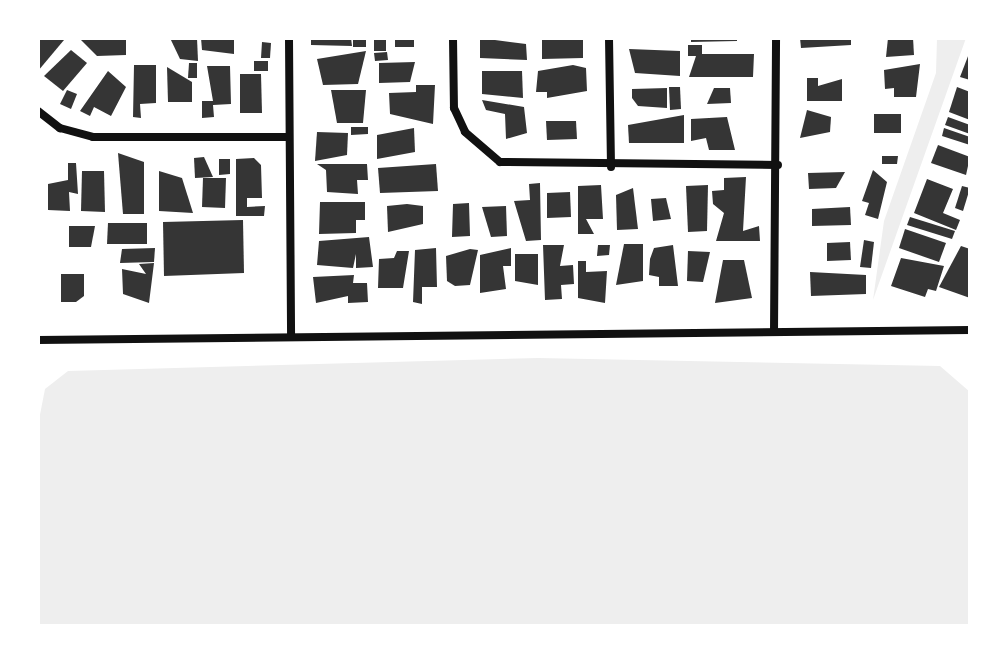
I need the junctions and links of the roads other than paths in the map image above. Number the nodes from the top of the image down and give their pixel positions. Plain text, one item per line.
1 (289, 38) edge
2 (453, 38) edge
3 (609, 38) edge
4 (776, 38) edge
5 (38, 111) edge
6 (288, 137) junction
7 (778, 165) junction
8 (611, 167) junction
9 (970, 330) edge
10 (774, 332) junction
11 (291, 336) junction
12 (38, 340) edge

1 - 6 street
2 - 8 street
3 - 8 street
4 - 7 street
5 - 6 street
6 - 11 street
7 - 8 street
7 - 10 street
9 - 10 street
10 - 11 street
11 - 12 street

